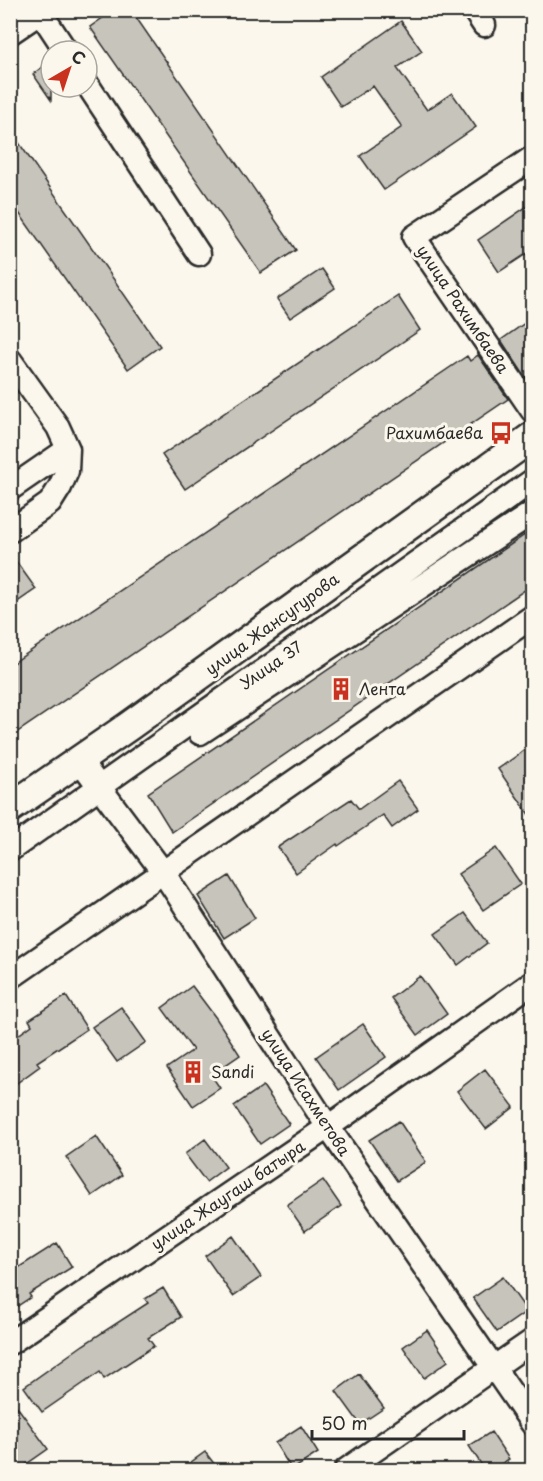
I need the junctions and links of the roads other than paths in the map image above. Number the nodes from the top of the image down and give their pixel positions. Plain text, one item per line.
1 (42, 12) edge
2 (10, 33) edge
3 (59, 39) edge
4 (97, 99) edge
5 (532, 158) edge
6 (199, 254) dead end
7 (10, 360) edge
8 (532, 410) edge
9 (532, 437) edge
10 (68, 449) junction
11 (532, 481) edge
12 (10, 489) edge
13 (532, 513) edge
14 (11, 530) edge
15 (532, 617) edge
16 (129, 726) junction
17 (80, 761) junction
18 (10, 808) edge
19 (10, 850) edge
20 (163, 872) junction
21 (10, 978) edge
22 (532, 983) edge
23 (328, 1127) junction
24 (532, 1341) edge
25 (10, 1343) edge
26 (494, 1368) junction
27 (532, 1423) edge
28 (346, 1470) edge

1 - 2 street
1 - 3 street
4 - 6 street
5 - 8 street, улица Рахимбаева
7 - 10 street
9 - 16 main road, улица Жансугурова
10 - 12 street
10 - 14 street
11 - 19 street, Улица 37
13 - 16 street
15 - 20 street
16 - 17 main road, улица Жансугурова
17 - 18 main road, улица Жансугурова
17 - 20 street, улица Исахметова
20 - 21 street
20 - 23 street, улица Исахметова
22 - 23 street, улица Жаугаш батыра
23 - 25 street, улица Жаугаш батыра
23 - 26 street, улица Исахметова
24 - 26 street
26 - 27 street, улица Исахметова
26 - 28 street

